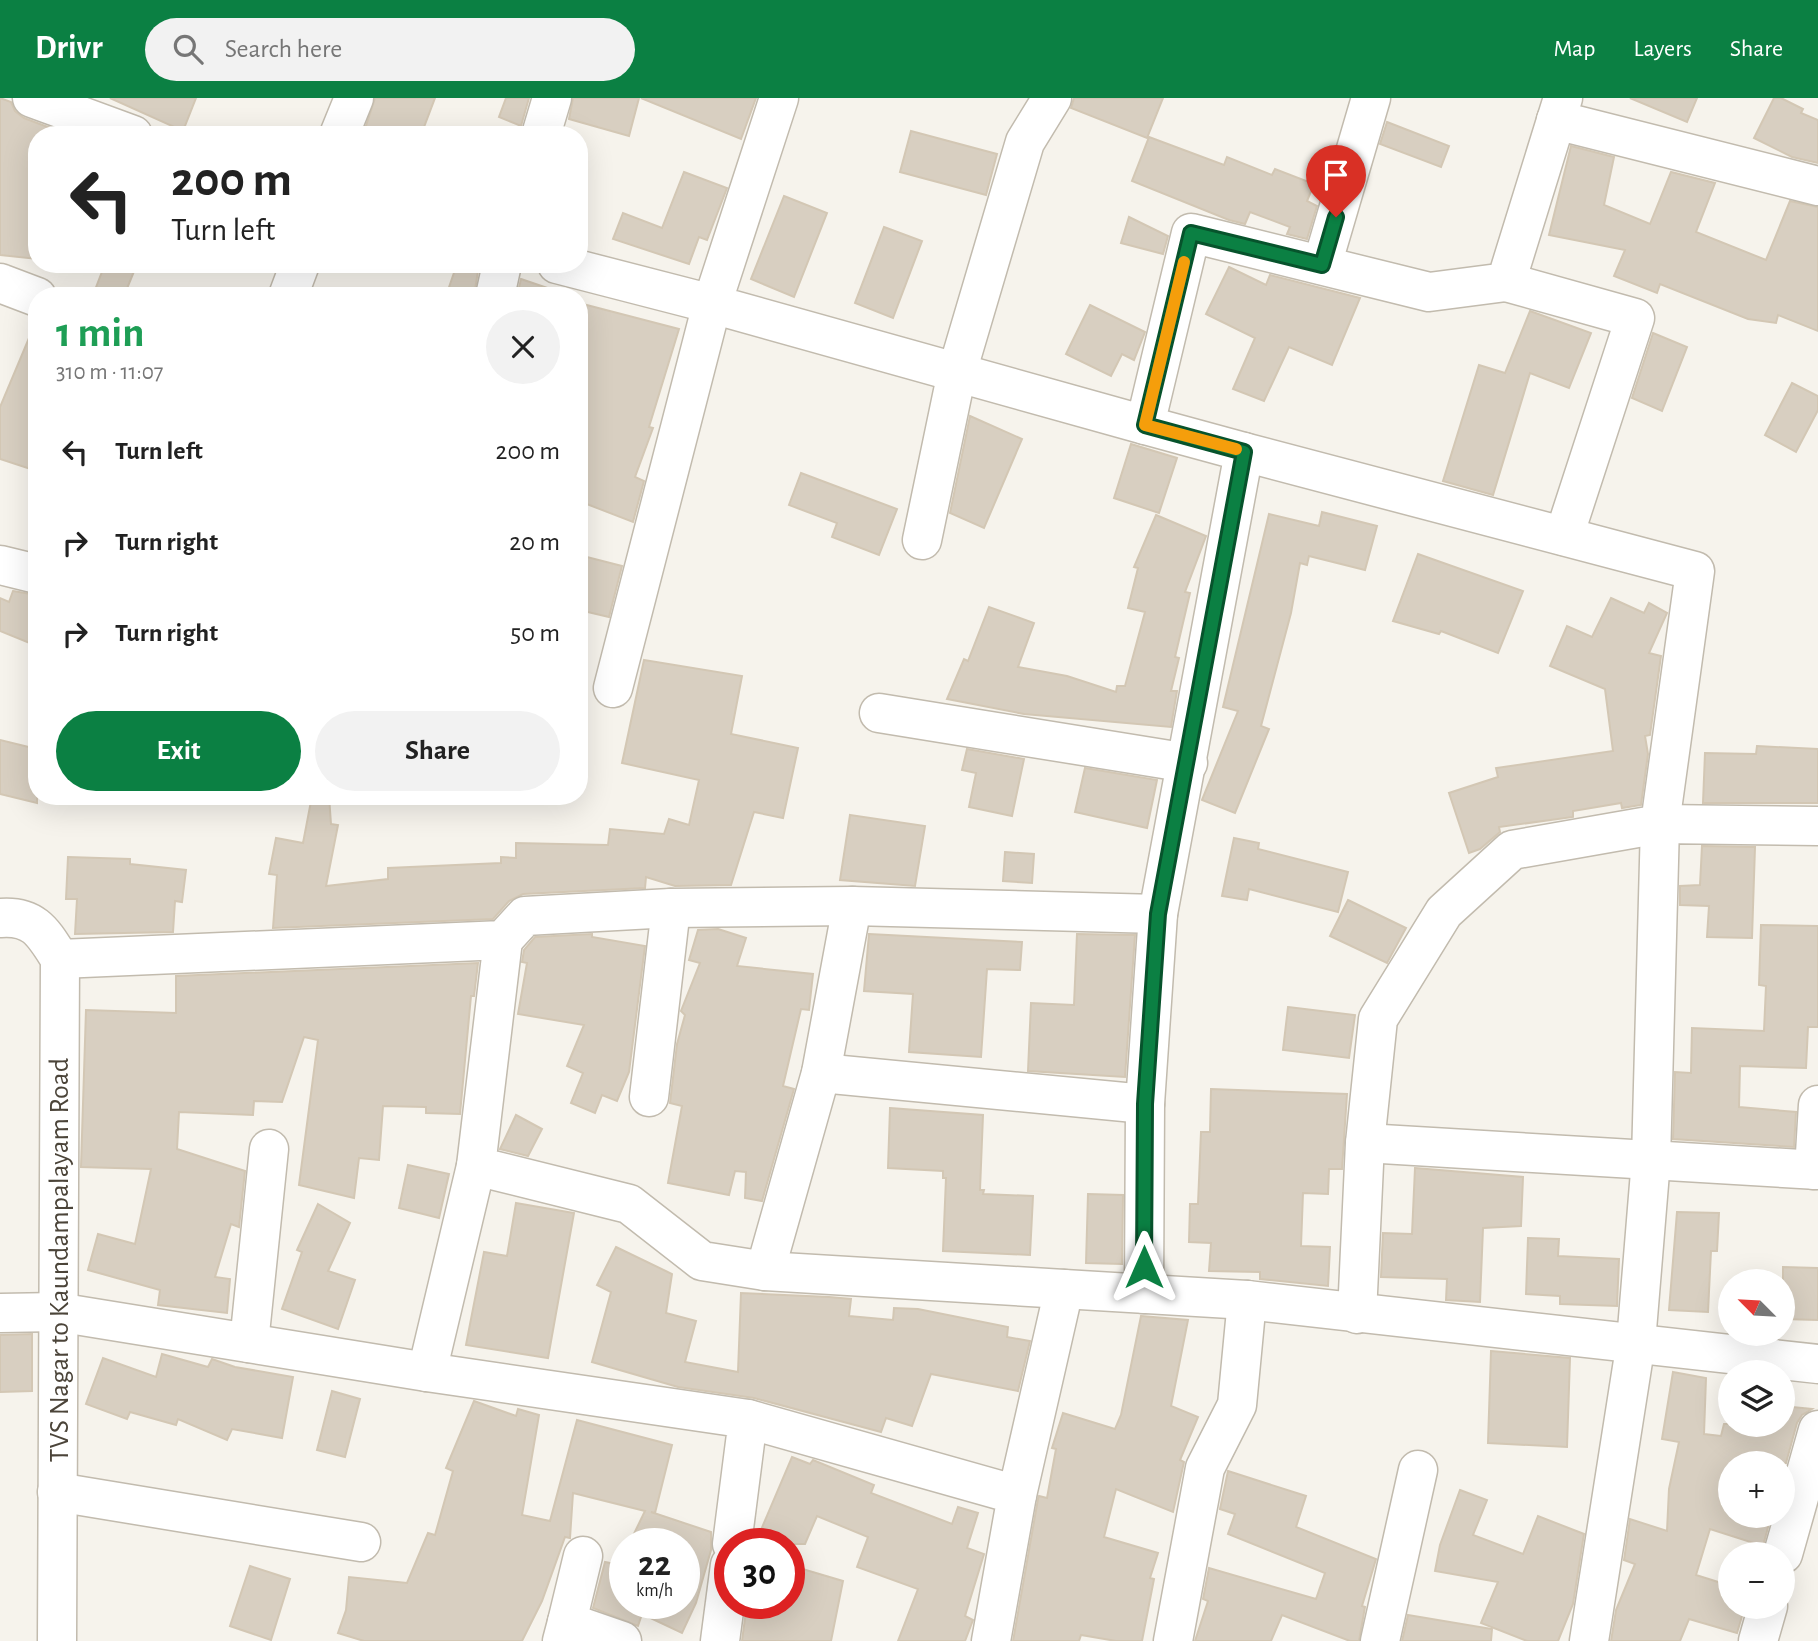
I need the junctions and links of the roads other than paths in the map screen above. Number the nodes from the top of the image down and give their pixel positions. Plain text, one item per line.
1 (33, 98) edge
2 (354, 98) edge
3 (552, 98) edge
4 (779, 98) edge
5 (1052, 98) edge
6 (1371, 98) edge
7 (1559, 109) edge
8 (109, 126) edge
9 (343, 126) edge
10 (544, 126) edge
11 (1818, 186) edge
12 (1322, 265) junction
13 (588, 272) edge
14 (1506, 282) junction
15 (0, 283) edge
16 (28, 294) edge
17 (712, 304) junction
18 (957, 372) junction
19 (1145, 425) junction
20 (1244, 452) junction
21 (1564, 536) junction
22 (922, 540) dead end
23 (0, 565) edge
24 (28, 571) edge
25 (614, 688) dead end
26 (879, 713) dead end
27 (1188, 762) junction
28 (1660, 824) junction
29 (1818, 826) edge
30 (852, 906) junction
31 (671, 908) junction
32 (1158, 914) junction
33 (0, 918) edge
34 (503, 940) junction
35 (60, 959) junction
36 (821, 1073) junction
37 (649, 1097) dead end
38 (1145, 1104) junction
39 (1818, 1105) edge
40 (1365, 1143) junction
41 (270, 1149) dead end
42 (1651, 1160) junction
43 (475, 1166) junction
44 (1816, 1170) edge
45 (765, 1271) junction
46 (1064, 1289) junction
47 (1144, 1294) junction
48 (1247, 1300) junction
49 (57, 1312) junction
50 (0, 1313) edge
51 (1357, 1314) junction
52 (1636, 1342) junction
53 (249, 1343) junction
54 (1818, 1364) edge
55 (427, 1373) junction
56 (748, 1419) junction
57 (1818, 1430) edge
58 (1418, 1470) dead end
59 (57, 1492) junction
60 (1017, 1495) junction
61 (735, 1528) edge
62 (361, 1542) dead end
63 (1786, 1542) edge
64 (583, 1556) dead end
65 (723, 1619) edge
66 (1764, 1619) edge
67 (564, 1632) edge
68 (57, 1641) edge
69 (622, 1641) edge
70 (720, 1641) edge
71 (991, 1641) edge
72 (1173, 1641) edge
73 (1380, 1641) edge
74 (1589, 1641) edge
75 (1758, 1641) edge

1 - 8 street
2 - 9 street
3 - 10 street
4 - 17 street
5 - 18 street
6 - 12 street
7 - 11 street
7 - 14 street
12 - 14 street
12 - 19 street
13 - 17 street
14 - 21 street
15 - 16 street
17 - 18 street
17 - 25 street
18 - 19 street
18 - 22 street
19 - 20 street
20 - 21 street
20 - 27 street
21 - 28 street
23 - 24 street
26 - 27 street
27 - 32 street
28 - 29 street
28 - 40 street
28 - 42 street
30 - 31 street
30 - 32 street
30 - 36 street
31 - 34 street
31 - 37 street
32 - 38 street
33 - 35 street
34 - 35 street
34 - 43 street
35 - 49 street, TVS Nagar to Kaundampalayam Road
36 - 38 street
36 - 45 street
38 - 47 street
39 - 44 street
40 - 42 street
40 - 51 street
41 - 53 street
42 - 44 street
42 - 52 street
43 - 45 street
43 - 55 street
45 - 46 street
46 - 47 street
46 - 60 street
47 - 48 street
48 - 51 street
48 - 72 street
49 - 50 street
49 - 53 street
49 - 59 street, TVS Nagar to Kaundampalayam Road
51 - 52 street
52 - 54 street
52 - 74 street
53 - 55 street
55 - 56 street
56 - 60 street
56 - 61 street
57 - 63 street
58 - 73 street
59 - 62 street
59 - 68 street, TVS Nagar to Kaundampalayam Road
60 - 71 street
64 - 67 street
65 - 70 street
66 - 75 street
67 - 69 street

